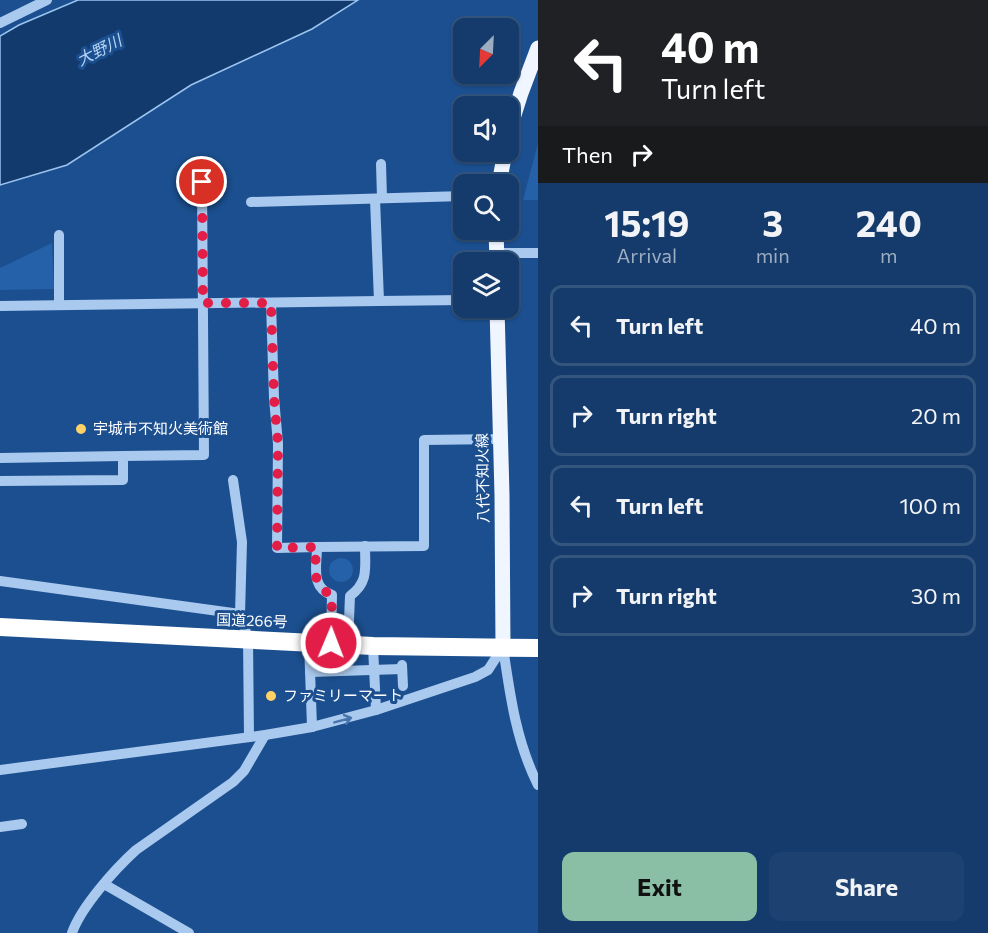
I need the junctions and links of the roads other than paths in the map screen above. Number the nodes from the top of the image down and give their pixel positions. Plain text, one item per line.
1 (47, 0) edge
2 (0, 23) edge
3 (538, 48) edge
4 (519, 99) edge
5 (381, 164) dead end
6 (202, 182) dead end
7 (453, 196) edge
8 (379, 199) junction
9 (251, 202) dead end
10 (59, 235) dead end
11 (538, 253) edge
12 (519, 255) edge
13 (453, 300) edge
14 (379, 301) junction
15 (203, 303) junction
16 (271, 303) junction
17 (59, 304) junction
18 (0, 306) edge
19 (497, 318) edge
20 (501, 439) junction
21 (123, 456) junction
22 (0, 458) edge
23 (232, 480) dead end
24 (0, 481) edge
25 (365, 546) junction
26 (316, 547) junction
27 (0, 581) edge
28 (240, 614) junction
29 (0, 627) edge
30 (248, 638) junction
31 (309, 642) junction
32 (339, 644) junction
33 (373, 646) junction
34 (503, 647) junction
35 (538, 648) edge
36 (373, 671) junction
37 (310, 672) junction
38 (403, 686) dead end
39 (376, 710) junction
40 (312, 727) junction
41 (265, 735) junction
42 (249, 737) junction
43 (0, 770) edge
44 (538, 785) edge
45 (22, 824) dead end
46 (0, 827) edge
47 (104, 884) junction
48 (72, 933) edge
49 (189, 933) edge

1 - 2 street
3 - 4 main road
5 - 8 street
6 - 15 street
7 - 8 street
8 - 9 street
8 - 14 street
10 - 17 street
11 - 12 street
13 - 14 street
14 - 16 street
15 - 16 street
15 - 17 street
15 - 21 street
16 - 26 street
17 - 18 street
19 - 20 main road, 八代不知火線
20 - 25 street
20 - 34 main road, 八代不知火線
21 - 22 street
21 - 24 street
23 - 28 street
25 - 26 street
25 - 32 street
26 - 32 street
27 - 28 street
28 - 30 street
29 - 30 highway, 国道266号
30 - 31 highway, 国道266号
30 - 42 street
31 - 32 highway, 国道266号
31 - 37 street
32 - 33 highway, 国道266号
33 - 34 highway, 国道266号
33 - 36 street
34 - 35 highway, 国道266号
34 - 39 street
34 - 44 street
36 - 37 street
36 - 38 street
36 - 39 street
37 - 40 street
40 -> 39 street
40 - 41 street
41 - 42 street
41 - 47 street
42 - 43 street
45 - 46 street
47 - 48 street
47 - 49 street

